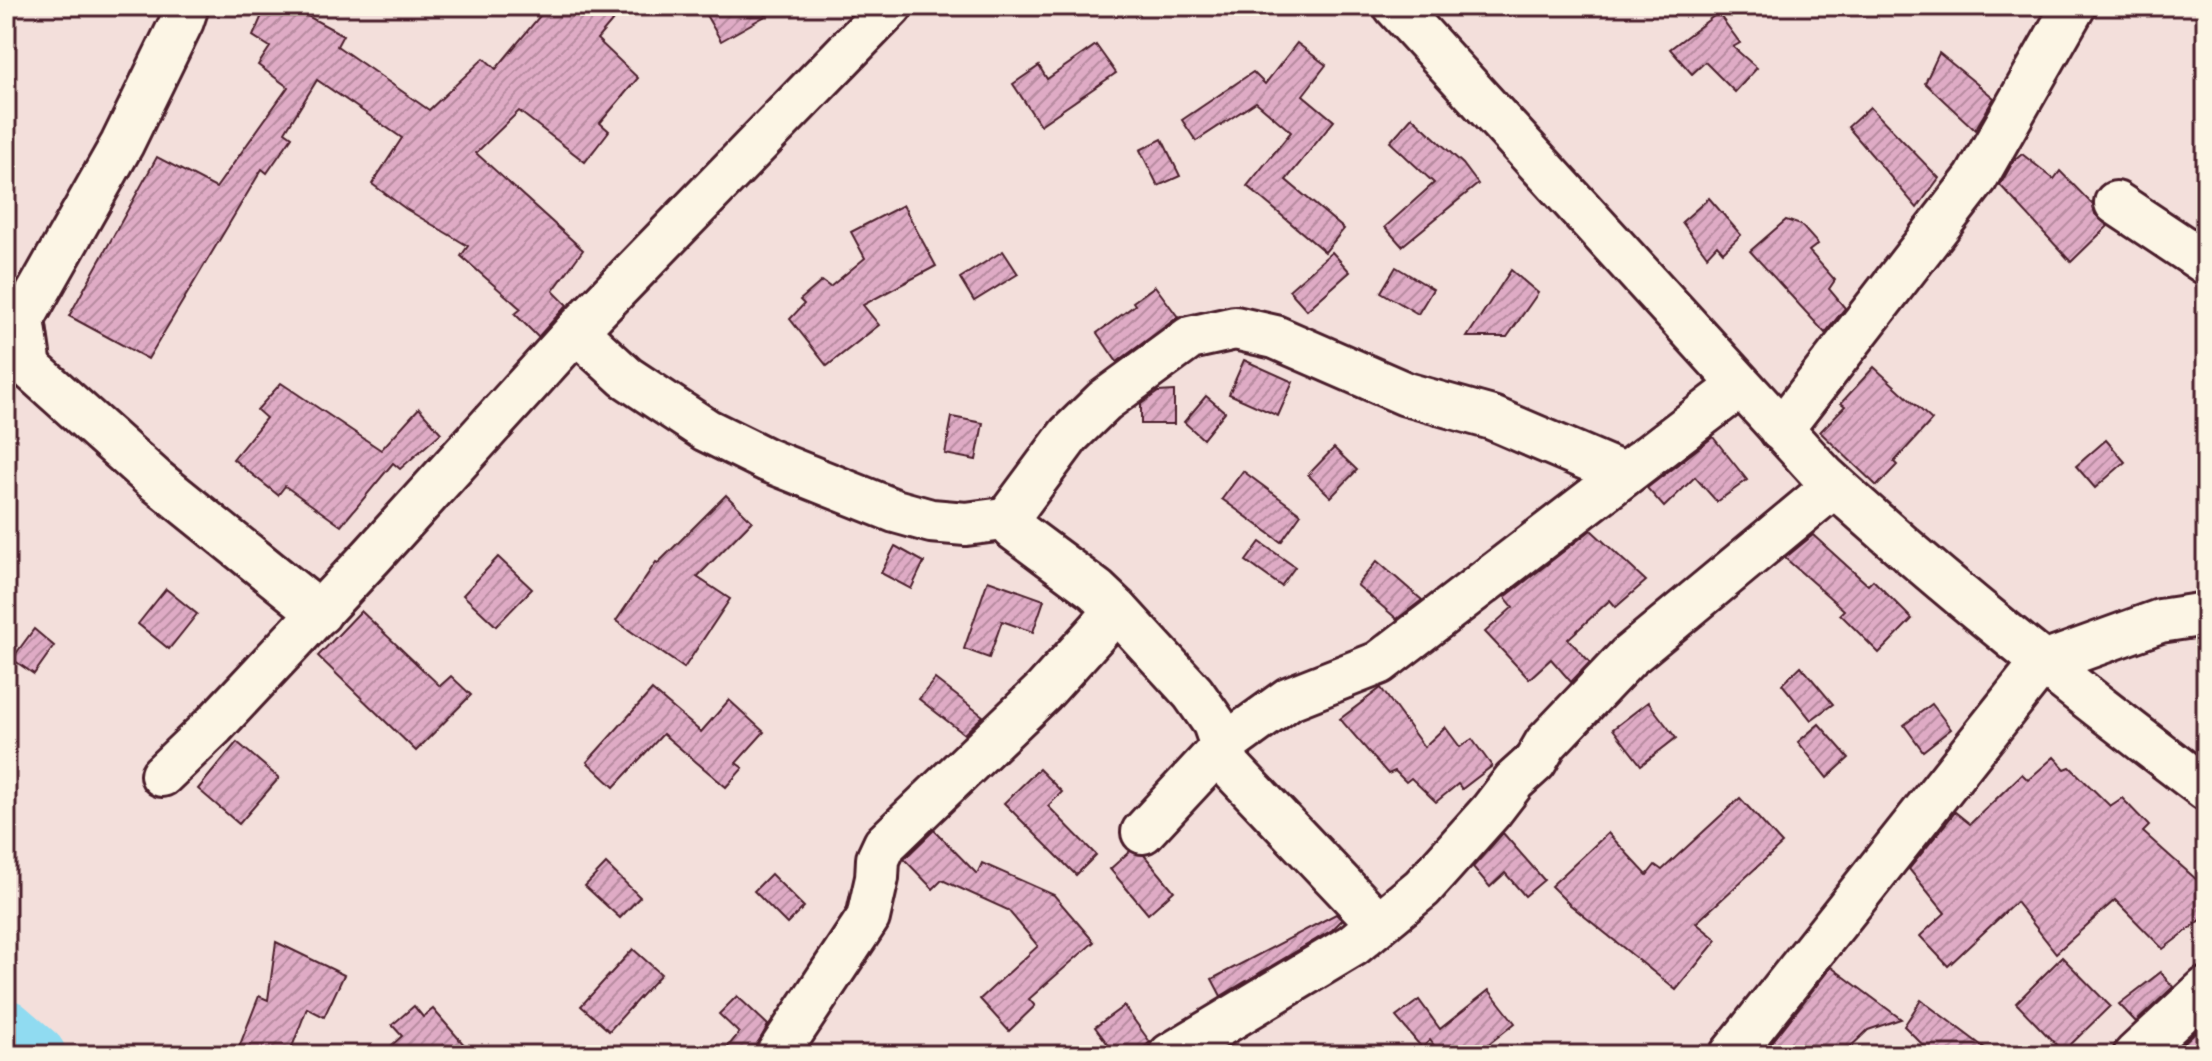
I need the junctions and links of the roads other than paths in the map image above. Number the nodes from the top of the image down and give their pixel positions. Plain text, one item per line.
1 (187, 6) edge
2 (891, 6) edge
3 (1395, 6) edge
4 (2074, 6) edge
5 (2116, 203) dead end
6 (2206, 263) edge
7 (576, 331) junction
8 (18, 362) edge
9 (1740, 386) junction
10 (1781, 430) junction
11 (1623, 474) junction
12 (1834, 486) junction
13 (1011, 518) junction
14 (1117, 610) junction
15 (320, 613) junction
16 (2206, 614) edge
17 (2041, 664) junction
18 (1222, 747) junction
19 (162, 775) dead end
20 (2206, 789) edge
21 (1143, 832) dead end
22 (1378, 923) junction
23 (2206, 989) edge
24 (777, 1055) edge
25 (1170, 1055) edge
26 (1731, 1055) edge
27 (2135, 1055) edge

1 - 8 street
2 - 7 street
3 - 9 street
4 - 10 street
5 - 6 street
7 - 13 street
7 - 15 street
8 - 15 street
9 - 10 street
9 - 11 street
10 - 12 street
11 - 13 street
11 - 18 street
12 - 17 street
12 - 22 street
13 - 14 street
14 - 18 street
14 - 24 street
15 - 19 street
16 - 17 street
17 - 20 street
17 - 26 street
18 - 21 street
18 - 22 street
22 - 25 street
23 - 27 street

